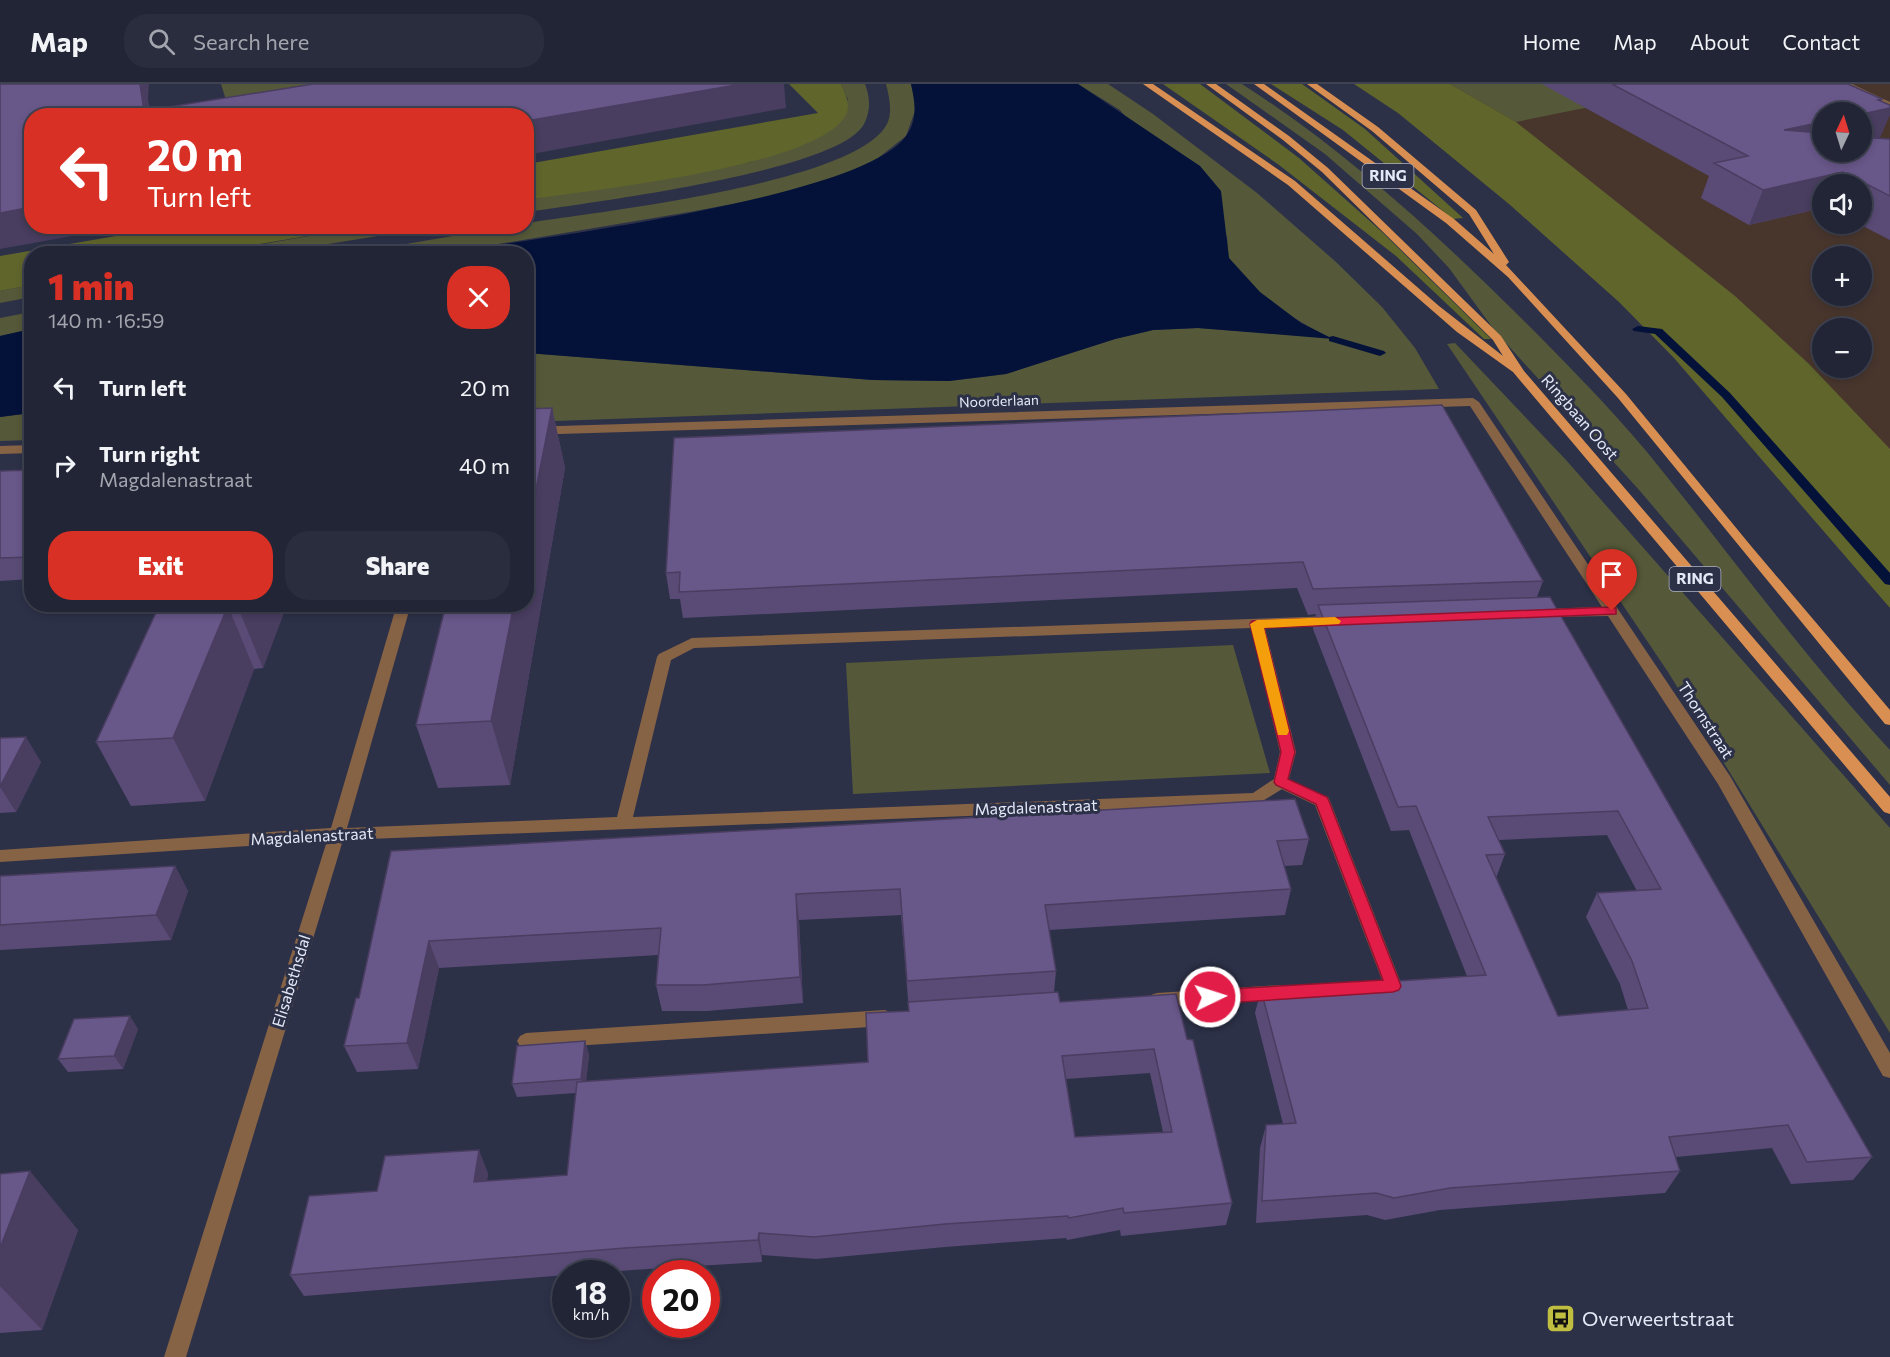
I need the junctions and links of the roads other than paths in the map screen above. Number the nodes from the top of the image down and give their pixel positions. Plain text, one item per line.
1 (1147, 84) edge
2 (1210, 84) edge
3 (1257, 84) edge
4 (1311, 84) edge
5 (1845, 84) edge
6 (1890, 105) edge
7 (1512, 275) junction
8 (1519, 373) junction
9 (1473, 402) joint
10 (534, 431) edge
11 (24, 448) edge
12 (0, 450) edge
13 (1612, 611) junction
14 (402, 612) edge
15 (1529, 614) edge
16 (1351, 620) edge
17 (1257, 624) junction
18 (1890, 720) edge
19 (1281, 782) junction
20 (1890, 808) edge
21 (624, 823) junction
22 (337, 834) junction
23 (0, 856) edge
24 (1362, 988) edge
25 (1296, 992) edge
26 (1136, 1001) edge
27 (903, 1017) edge
28 (526, 1041) dead end
29 (1890, 1070) edge
30 (175, 1357) edge

1 - 8 main road
2 - 8 main road, Ringbaan Oost / RING
3 - 7 main road, RING
4 - 7 main road
5 - 6 street
7 - 18 main road, RING
8 - 20 main road, Ringbaan Oost / RING
9 - 10 street, Noorderlaan
9 - 13 street, Thornstraat
11 - 12 street
13 - 15 street
13 - 29 street, Thornstraat
14 - 22 street, Elisabethsdal
16 - 17 street
17 - 19 street
17 - 21 street
19 - 21 street, Magdalenastraat
19 - 24 street
21 - 22 street, Magdalenastraat
22 - 23 street, Magdalenastraat
22 - 30 street, Elisabethsdal
25 - 26 street
27 - 28 street

